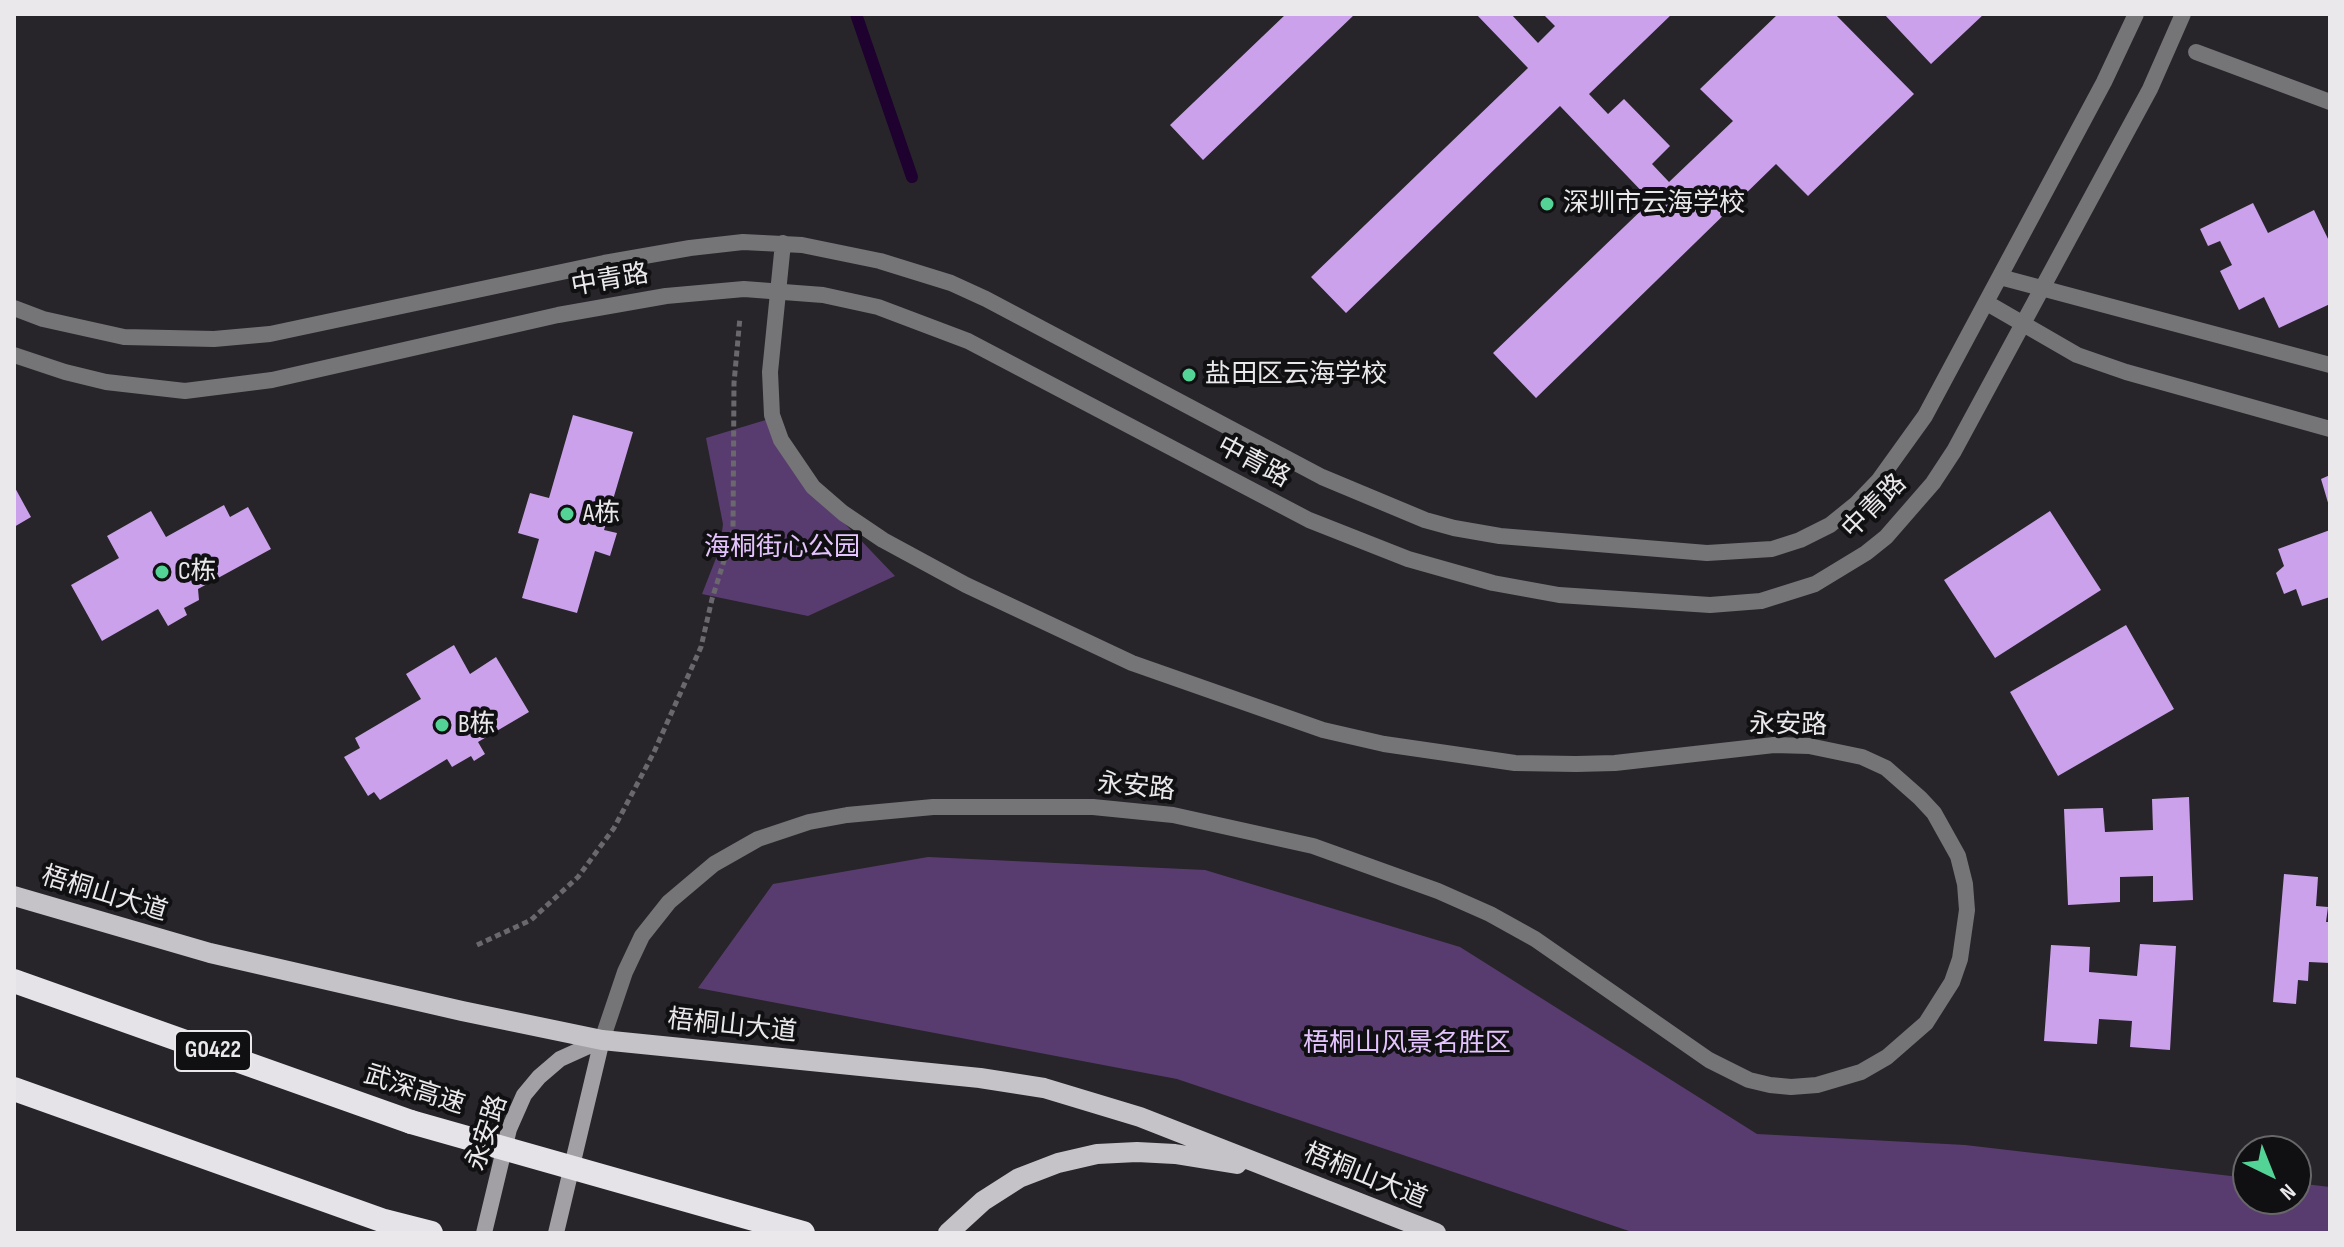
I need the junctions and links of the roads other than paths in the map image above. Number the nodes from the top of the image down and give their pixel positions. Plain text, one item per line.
1 (2136, 14) edge
2 (2183, 14) edge
3 (2196, 52) dead end
4 (2330, 102) edge
5 (783, 243) junction
6 (2000, 277) junction
7 (2043, 288) junction
8 (778, 290) junction
9 (1987, 303) junction
10 (14, 308) edge
11 (2023, 325) junction
12 (14, 355) edge
13 (2330, 365) edge
14 (2330, 429) edge
15 (14, 896) edge
16 (14, 981) edge
17 (602, 1040) junction
18 (14, 1089) edge
19 (1280, 1171) junction
20 (431, 1233) edge
21 (484, 1233) edge
22 (556, 1233) edge
23 (803, 1233) edge
24 (948, 1233) edge
25 (1436, 1233) edge

1 - 6 street, 中青路
2 - 7 street, 中青路
3 - 4 street
5 - 8 street, 永安路
5 - 9 street, 中青路
5 - 10 street, 中青路
6 - 7 street
6 - 9 street, 中青路
7 - 11 street, 中青路
7 - 13 street
8 - 11 street, 中青路
8 - 12 street, 中青路
8 - 17 street, 永安路
9 - 11 street
11 - 14 street
15 - 17 main road, 梧桐山大道
16 - 23 highway, 武深高速 / G0422, bridge
17 - 19 main road, 梧桐山大道
17 - 21 main road, 永安路
17 - 22 main road, 永安路
18 - 20 highway
19 - 24 main road
19 - 25 main road, 梧桐山大道

